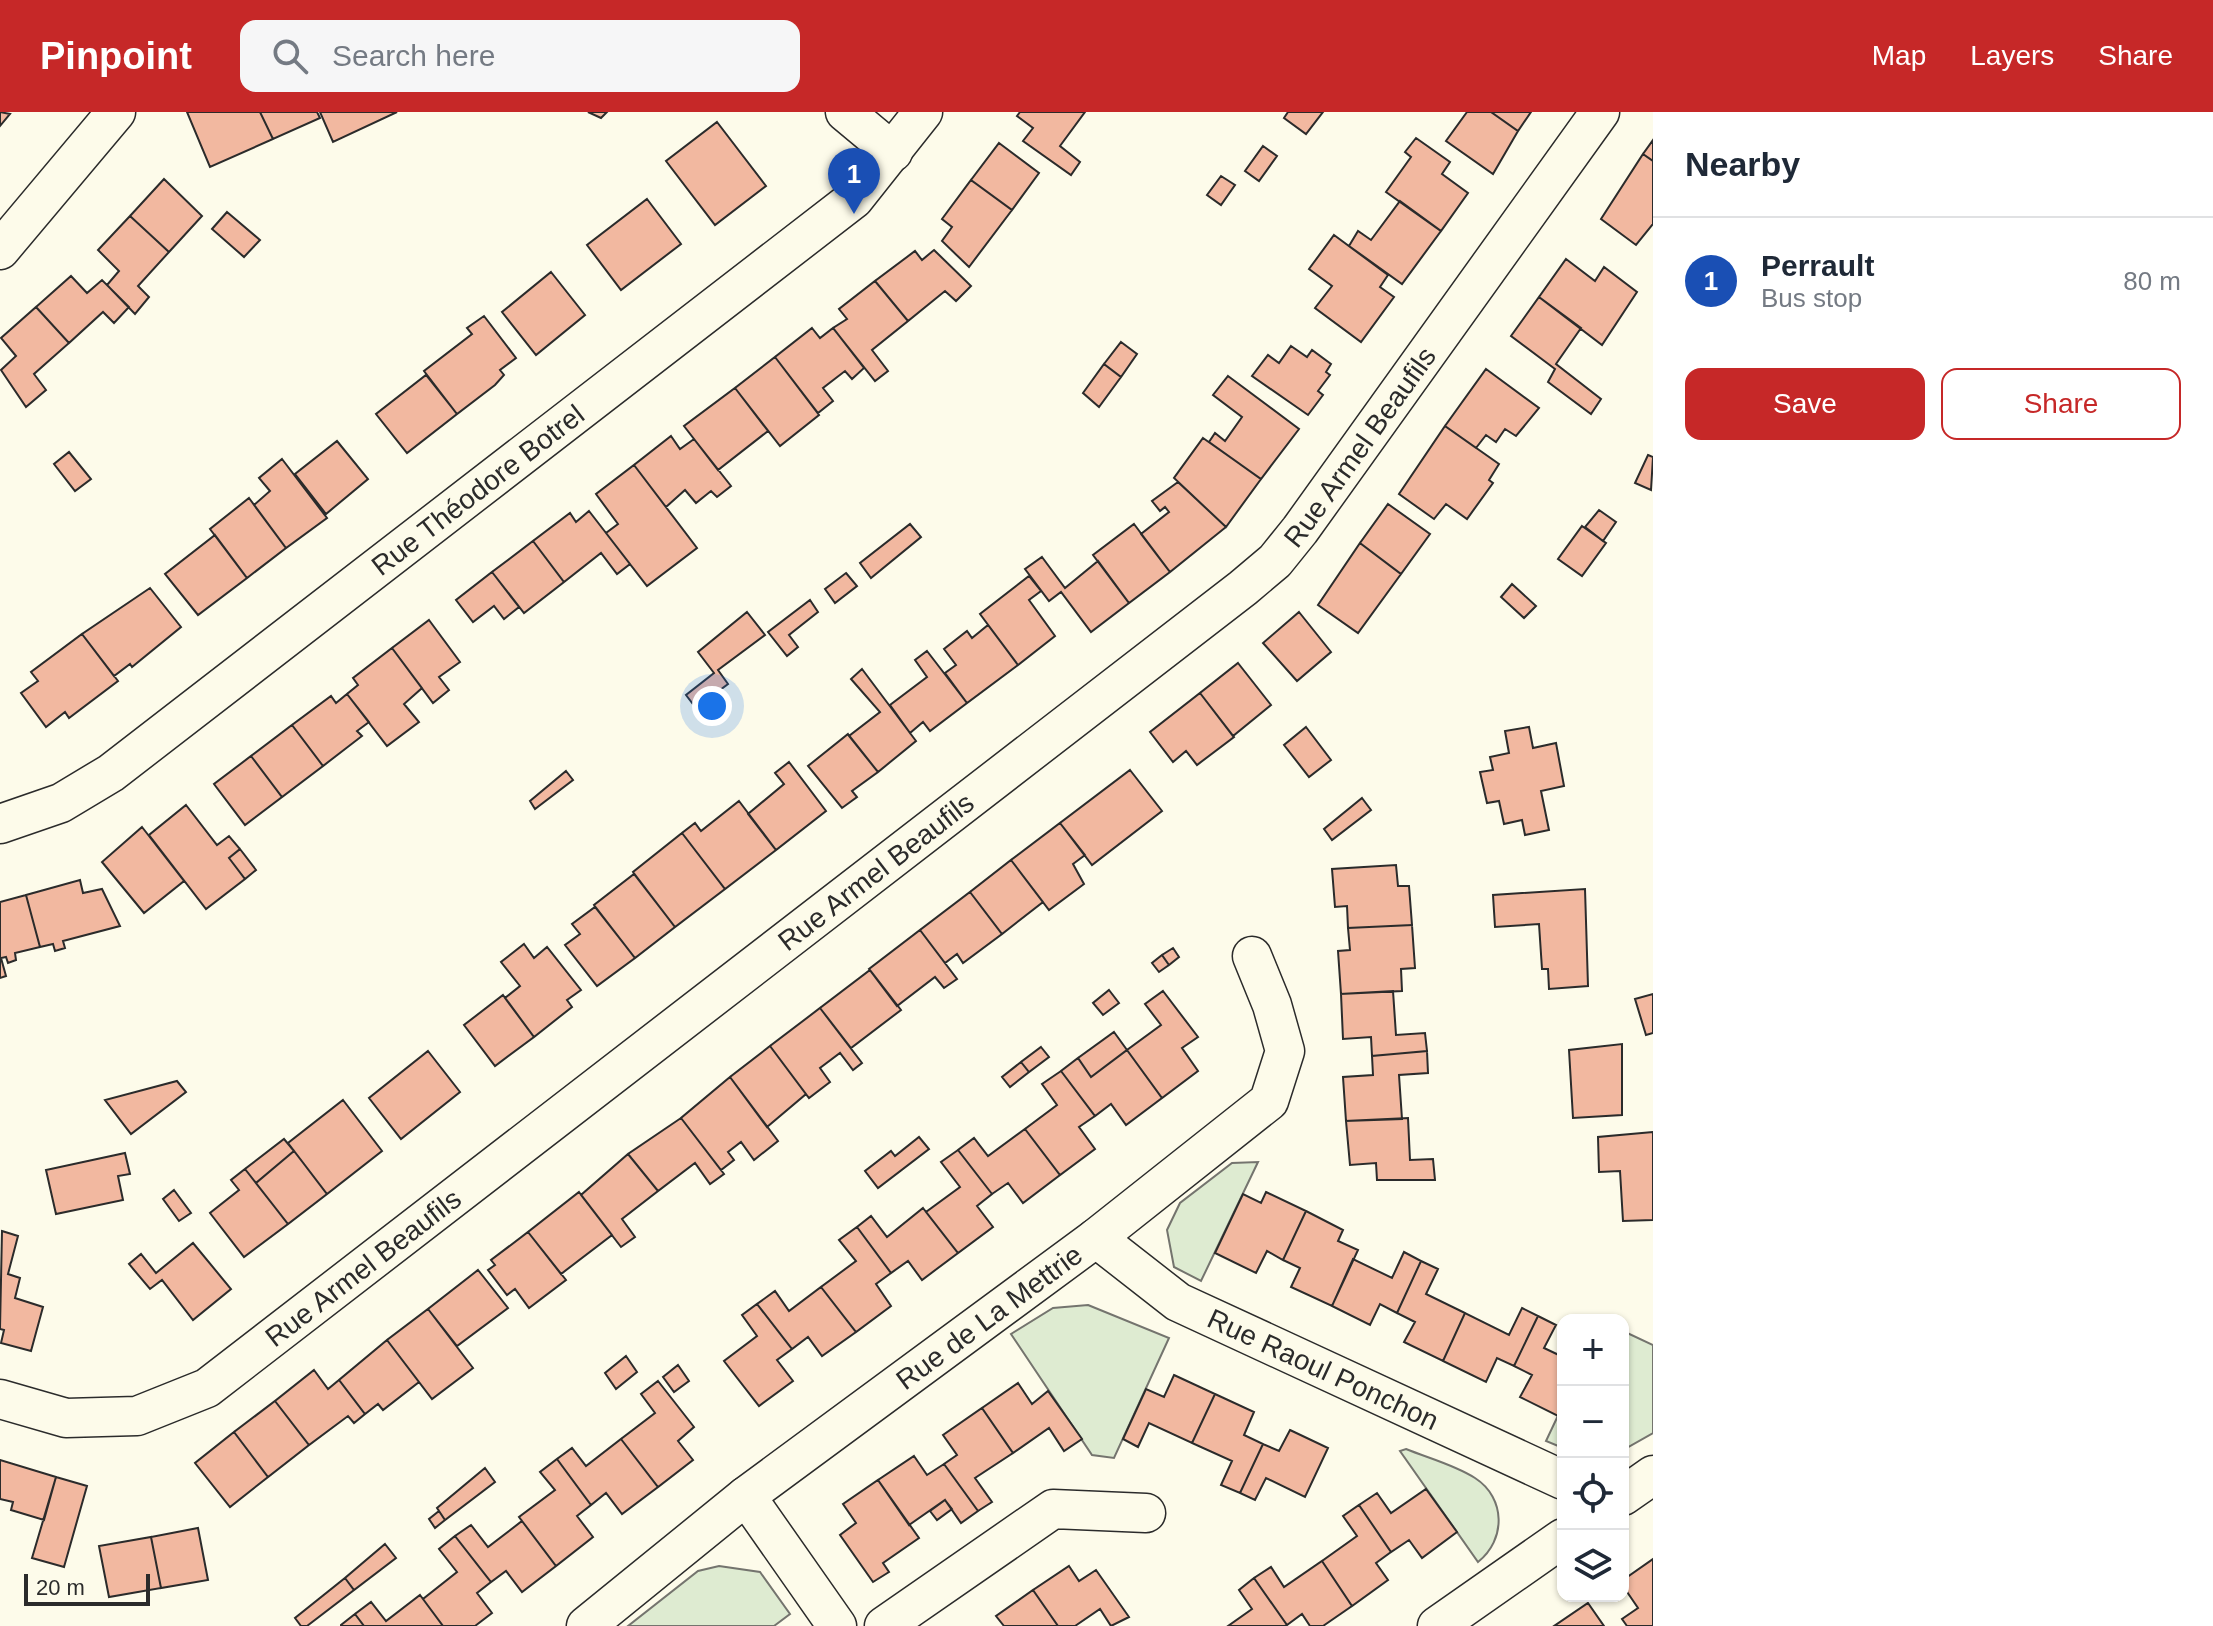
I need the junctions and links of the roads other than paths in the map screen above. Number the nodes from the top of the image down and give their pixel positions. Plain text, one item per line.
1 (116, 112) edge
2 (845, 112) edge
3 (923, 112) edge
4 (1600, 112) edge
5 (893, 152) junction
6 (0, 250) edge
7 (0, 824) edge
8 (1252, 956) dead end
9 (1096, 1238) junction
10 (0, 1399) edge
11 (1653, 1475) edge
12 (1557, 1477) edge
13 (1629, 1492) edge
14 (746, 1496) junction
15 (1146, 1513) dead end
16 (1557, 1542) edge
17 (586, 1626) edge
18 (837, 1626) edge
19 (884, 1626) edge
20 (1437, 1626) edge

1 - 6 street
2 - 5 street
3 - 5 street, Rue Théodore Botrel
4 - 10 street, Rue Armel Beaufils
5 - 7 street, Rue Théodore Botrel
8 - 9 street, Rue de La Mettrie
9 - 12 street, Rue Raoul Ponchon
9 - 14 street, Rue de La Mettrie
11 - 13 street
14 - 17 street, Rue de La Mettrie
14 - 18 street
15 - 19 street
16 - 20 street

